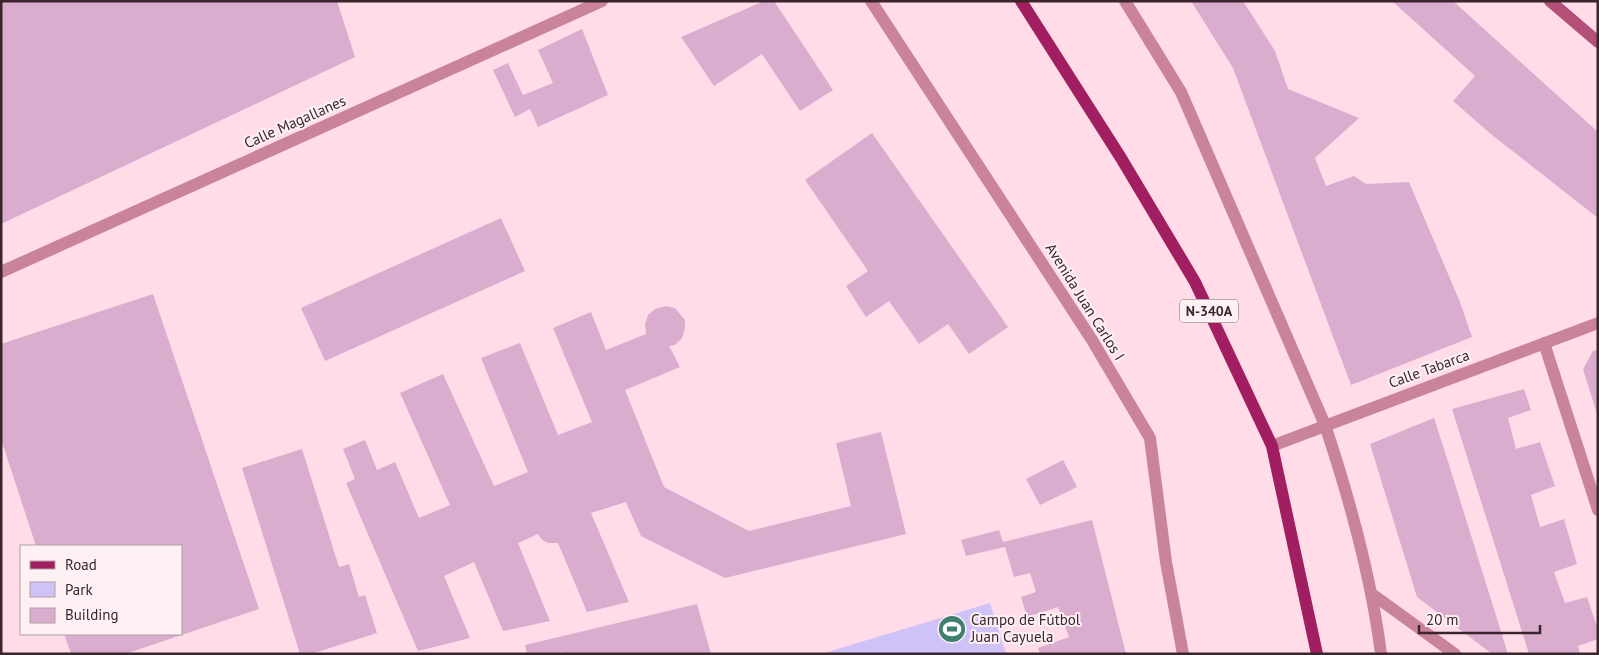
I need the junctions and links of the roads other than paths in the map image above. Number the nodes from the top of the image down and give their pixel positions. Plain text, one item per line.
1 (602, 1) edge
2 (871, 1) edge
3 (1021, 1) edge
4 (1125, 1) edge
5 (1550, 1) edge
6 (1598, 42) edge
7 (1, 272) edge
8 (1598, 323) edge
9 (1544, 343) junction
10 (1325, 425) junction
11 (1272, 446) junction
12 (1598, 510) edge
13 (1372, 594) junction
14 (1183, 654) edge
15 (1317, 654) edge
16 (1381, 654) edge
17 (1455, 654) edge

1 - 7 street, Calle Magallanes
2 - 14 street, Avenida Juan Carlos I
3 - 11 main road, N-340A
4 - 10 street
5 - 6 street
8 - 9 street, Calle Tabarca
9 - 10 street, Calle Tabarca
9 - 12 street
10 - 11 street, Calle Tabarca
10 - 13 street
11 - 15 main road, N-340A
13 - 16 street
13 - 17 street

